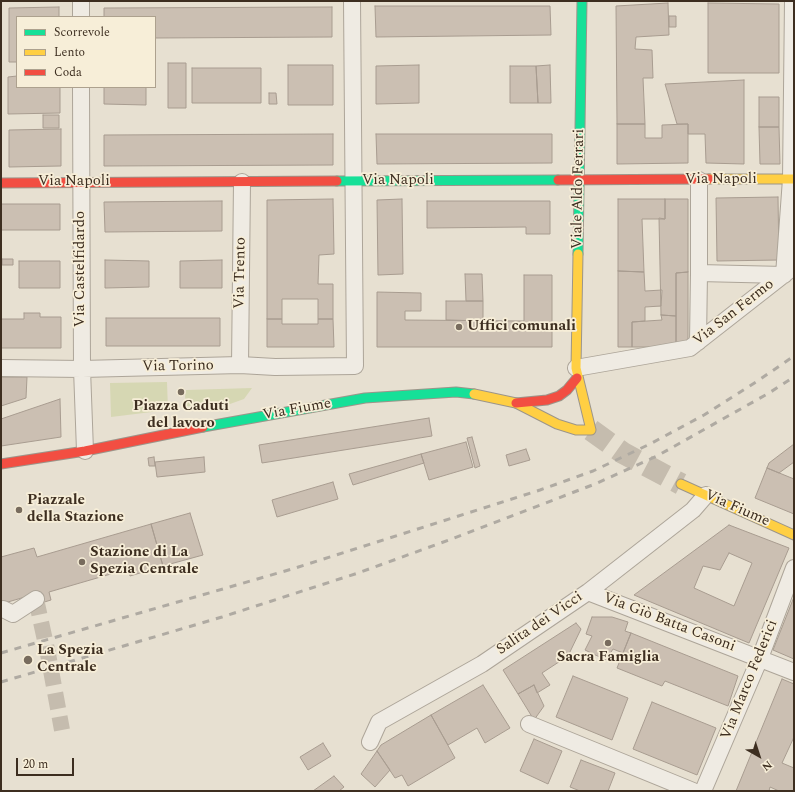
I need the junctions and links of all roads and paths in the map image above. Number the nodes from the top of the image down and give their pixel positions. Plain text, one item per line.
1 (81, 1) edge
2 (352, 1) edge
3 (582, 1) edge
4 (793, 1) edge
5 (81, 16) edge
6 (81, 88) edge
7 (792, 179) edge
8 (580, 180) junction
9 (699, 180) junction
10 (353, 181) junction
11 (81, 182) junction
12 (242, 182) junction
13 (1, 183) edge
14 (789, 271) edge
15 (699, 273) junction
16 (698, 342) junction
17 (240, 365) junction
18 (1, 368) edge
19 (82, 369) junction
20 (577, 373) junction
21 (516, 404) junction
22 (591, 430) joint
23 (85, 451) junction
24 (1, 464) edge
25 (681, 484) tunnel mouth
26 (706, 495) junction
27 (794, 535) edge
28 (794, 568) edge
29 (588, 592) junction
30 (36, 599) dead end
31 (4, 608) edge
32 (760, 658) junction
33 (794, 672) edge
34 (529, 724) dead end
35 (370, 742) dead end
36 (693, 791) edge
37 (704, 791) edge

1 - 5 street
2 - 10 street
3 - 8 street, Viale Aldo Ferrari
4 - 7 street
6 - 11 street, Via Castelfidardo
7 - 9 street, Via Napoli
7 - 14 street
8 - 9 street, Via Napoli
8 - 10 street, Via Napoli
8 - 20 street, Viale Aldo Ferrari
9 - 15 street
10 - 12 street, Via Napoli
10 - 17 street, Via Torino
11 - 12 street, Via Napoli
11 - 13 street, Via Napoli
11 - 19 street, Via Castelfidardo
12 - 17 street, Via Trento
14 - 15 street
14 - 16 street, Via San Fermo
15 - 16 street
16 - 20 street, Via San Fermo
17 - 19 street, Via Torino
18 - 19 street, Via Torino
19 - 23 street, Via Castelfidardo
20 - 21 street
20 - 22 street, Viale Aldo Ferrari
21 - 22 street, Via Fiume
21 - 23 street, Via Fiume
23 - 24 street, Via Fiume
25 - 26 street, Via Fiume
26 - 27 street, Via Fiume
26 - 29 street, Salita dei Vicci
28 - 32 street, Via Marco Federici
29 - 32 street, Via Giò Batta Casoni
29 - 35 street, Salita dei Vicci
30 - 31 street
32 - 33 street, Via Giò Batta Casoni
32 - 37 street, Via Marco Federici
34 - 36 street

